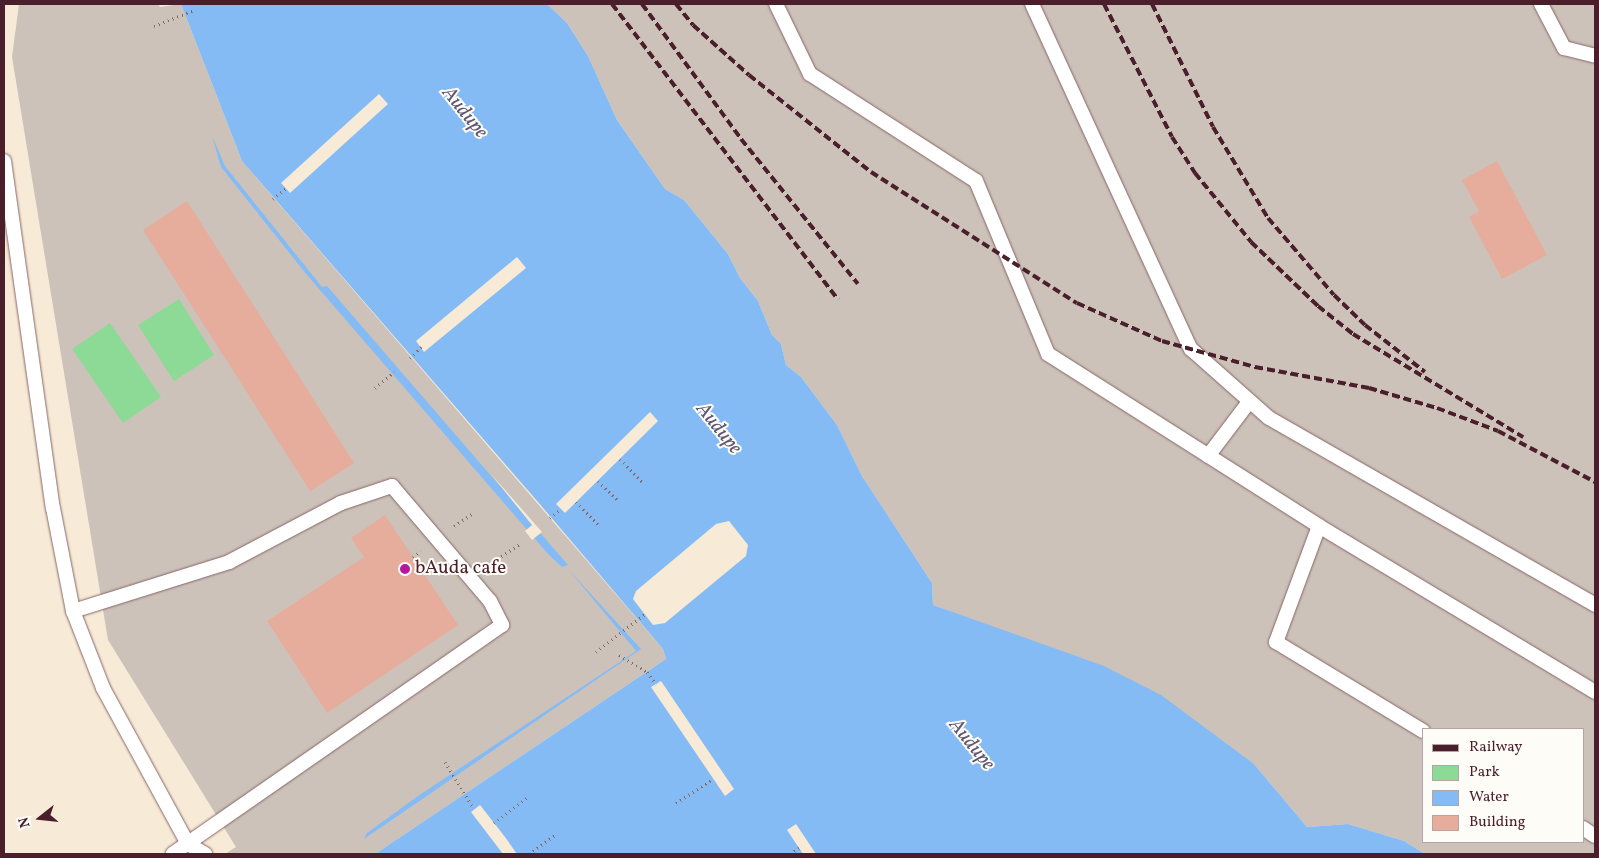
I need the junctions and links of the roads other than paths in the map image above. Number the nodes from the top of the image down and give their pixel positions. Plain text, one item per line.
1 (776, 4) edge
2 (1032, 4) edge
3 (1541, 4) edge
4 (1595, 56) edge
5 (4, 161) edge
6 (1249, 402) junction
7 (1208, 456) junction
8 (1320, 526) junction
9 (1595, 604) edge
10 (73, 611) junction
11 (1595, 692) edge
12 (1422, 730) edge
13 (1584, 829) edge
14 (1595, 836) edge
15 (188, 844) junction
16 (173, 854) edge
17 (205, 854) edge

1 - 7 lane
2 - 6 lane
3 - 4 lane
5 - 10 lane
6 - 7 lane
6 - 9 lane
7 - 8 lane
8 - 11 lane
8 - 12 lane
10 - 15 lane
10 - 15 lane
13 - 14 lane
15 - 16 lane
15 - 17 lane

